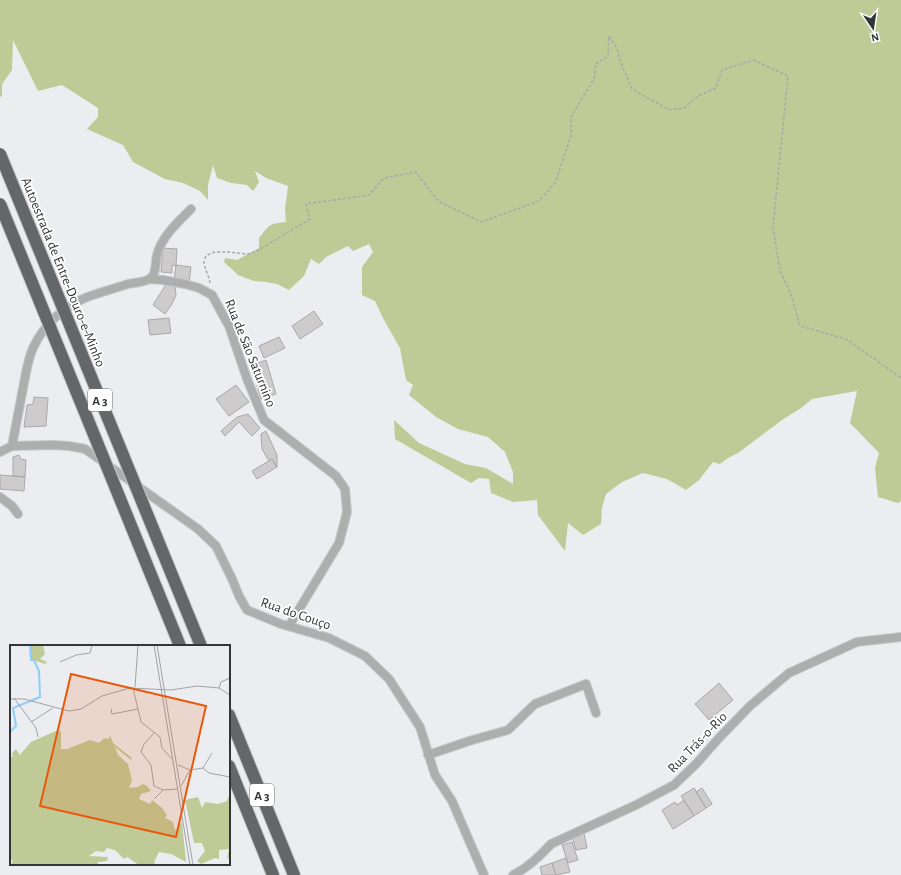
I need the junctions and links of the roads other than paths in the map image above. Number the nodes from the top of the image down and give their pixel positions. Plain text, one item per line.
1 (0, 154) edge
2 (0, 204) edge
3 (191, 209) dead end
4 (149, 279) junction
5 (12, 446) junction
6 (0, 452) edge
7 (0, 497) edge
8 (18, 514) dead end
9 (289, 626) junction
10 (901, 637) edge
11 (180, 645) edge
12 (201, 645) edge
13 (596, 713) dead end
14 (230, 718) edge
15 (428, 755) junction
16 (230, 768) edge
17 (273, 875) edge
18 (294, 875) edge
19 (484, 875) edge
20 (513, 875) edge

1 - 12 highway, Autoestrada de Entre-Douro-e-Minho / A 3, bridge
2 - 11 highway, A 3, bridge
3 - 4 street
4 - 5 street
4 - 9 street, Rua de São Saturnino
5 - 6 street
5 - 9 street, Rua do Couço
7 - 8 street
9 - 15 street, Rua do Couço
10 - 20 street, Rua Trás-o-Rio
13 - 15 street
14 - 18 highway, A 3
15 - 19 street, Rua do Couço
16 - 17 highway, A 3

